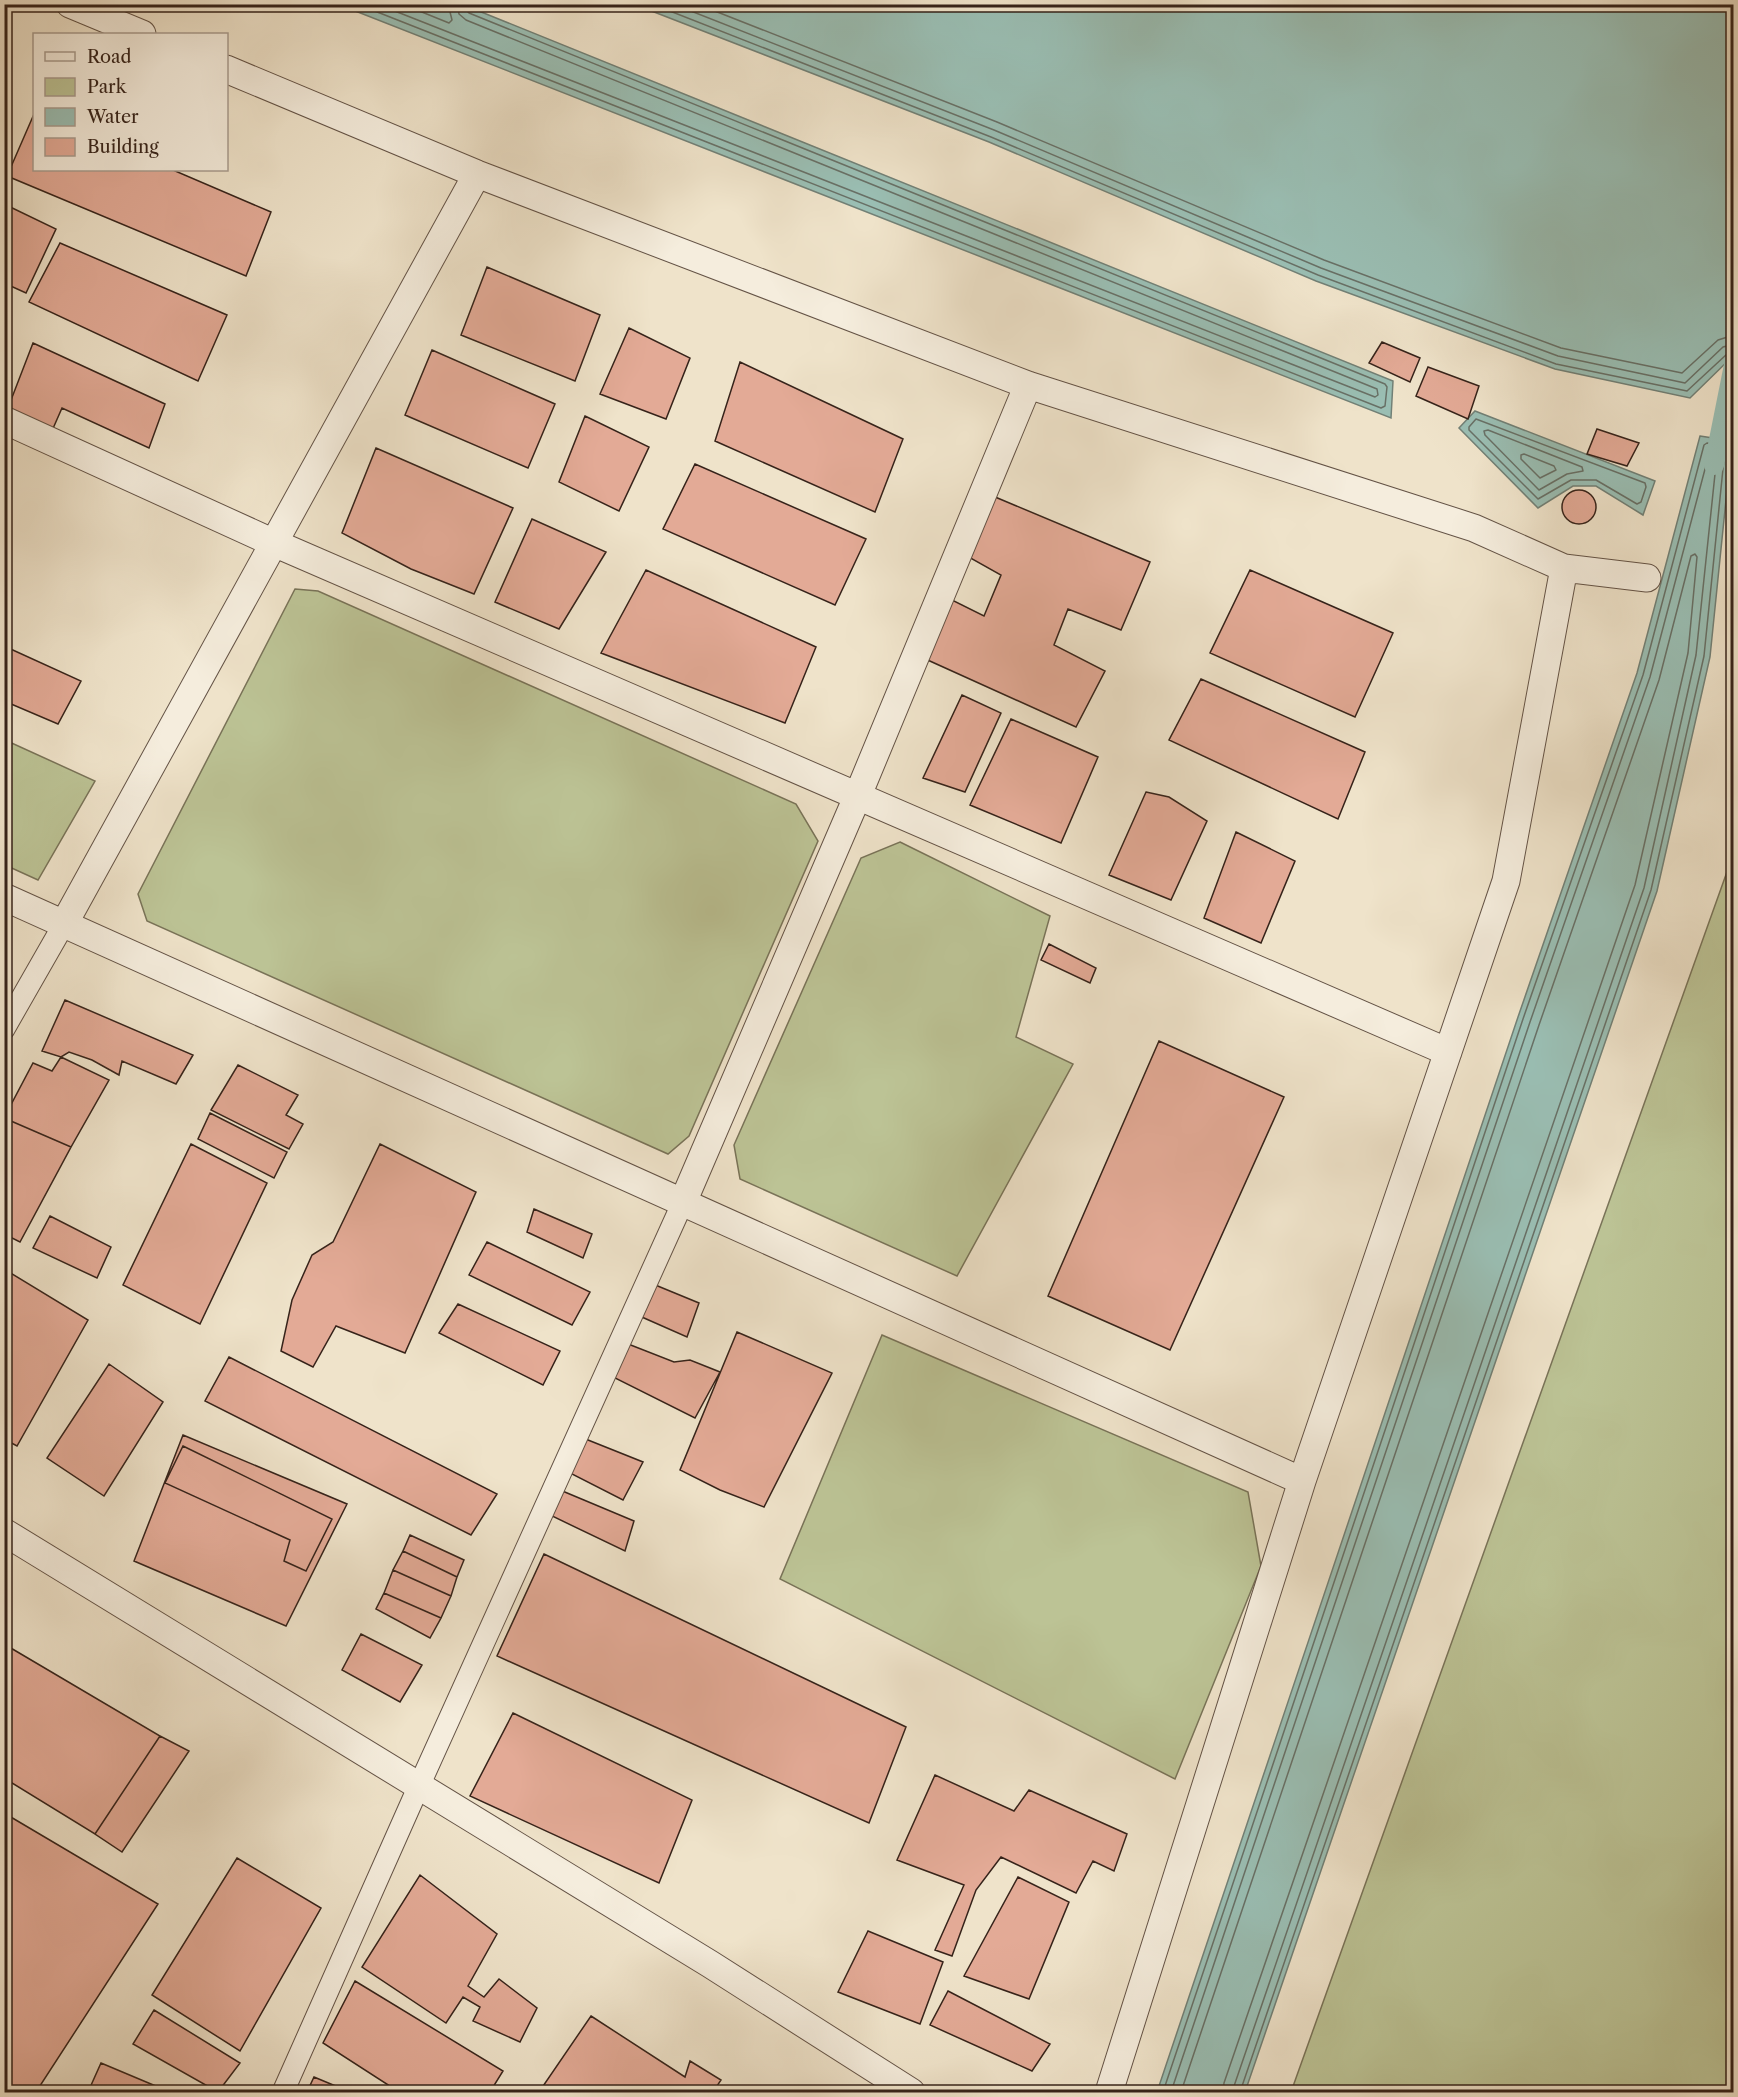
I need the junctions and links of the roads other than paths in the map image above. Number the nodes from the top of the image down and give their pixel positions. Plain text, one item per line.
1 (70, 4) edge
2 (140, 33) edge
3 (228, 70) edge
4 (477, 174) junction
5 (1028, 385) junction
6 (4, 420) edge
7 (274, 543) junction
8 (1564, 568) junction
9 (1647, 578) dead end
10 (858, 795) junction
11 (4, 897) edge
12 (64, 924) junction
13 (4, 1029) edge
14 (1448, 1052) junction
15 (683, 1202) junction
16 (1302, 1481) junction
17 (4, 1532) edge
18 (419, 1786) junction
19 (283, 2092) edge
20 (911, 2092) edge
21 (1109, 2092) edge

1 - 2 street
3 - 4 street
4 - 5 street
4 - 7 street
5 - 8 street
5 - 10 street
6 - 7 street
7 - 10 street
7 - 12 street
8 - 9 street
8 - 14 street
10 - 14 street
10 - 15 street
11 - 12 street
12 - 13 street
12 - 15 street
14 - 16 street
15 - 16 street
15 - 18 street
16 - 21 street
17 - 18 street
18 - 19 street
18 - 20 street

